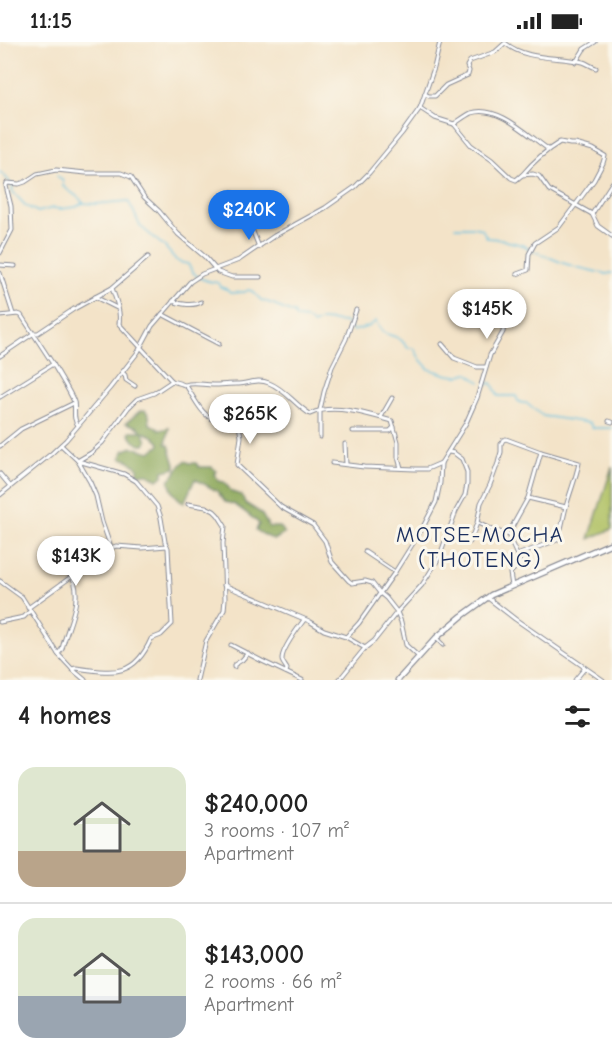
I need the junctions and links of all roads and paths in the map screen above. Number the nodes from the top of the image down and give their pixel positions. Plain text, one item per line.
1 (440, 42) edge
2 (595, 42) edge
3 (576, 62) junction
4 (596, 68) dead end
5 (425, 94) junction
6 (420, 108) junction
7 (454, 124) junction
8 (548, 149) junction
9 (522, 175) junction
10 (612, 183) edge
11 (232, 192) dead end
12 (576, 205) junction
13 (592, 214) junction
14 (612, 236) edge
15 (259, 247) junction
16 (0, 253) edge
17 (148, 257) dead end
18 (0, 266) edge
19 (15, 266) dead end
20 (215, 270) junction
21 (0, 273) edge
22 (517, 274) dead end
23 (260, 277) dead end
24 (112, 288) junction
25 (95, 297) junction
26 (173, 301) junction
27 (201, 302) dead end
28 (119, 309) junction
29 (356, 310) dead end
30 (13, 314) junction
31 (162, 314) junction
32 (0, 316) edge
33 (505, 317) dead end
34 (34, 333) junction
35 (219, 344) dead end
36 (442, 344) dead end
37 (140, 348) junction
38 (0, 356) edge
39 (53, 364) junction
40 (486, 367) junction
41 (122, 372) junction
42 (172, 381) junction
43 (185, 385) junction
44 (135, 386) dead end
45 (0, 397) edge
46 (392, 398) dead end
47 (74, 403) junction
48 (240, 404) dead end
49 (320, 410) junction
50 (381, 418) junction
51 (78, 425) junction
52 (239, 425) junction
53 (394, 427) junction
54 (352, 431) dead end
55 (320, 437) dead end
56 (345, 444) dead end
57 (61, 445) junction
58 (0, 446) edge
59 (449, 452) junction
60 (541, 452) junction
61 (78, 461) junction
62 (332, 463) dead end
63 (346, 464) junction
64 (441, 464) junction
65 (401, 468) junction
66 (0, 474) edge
67 (10, 486) junction
68 (0, 495) edge
69 (528, 498) junction
70 (188, 504) dead end
71 (566, 507) junction
72 (477, 523) junction
73 (510, 535) junction
74 (470, 542) dead end
75 (612, 543) edge
76 (167, 546) junction
77 (111, 548) junction
78 (365, 552) dead end
79 (517, 555) junction
80 (395, 572) junction
81 (72, 576) junction
82 (0, 581) edge
83 (224, 585) junction
84 (512, 586) junction
85 (380, 593) junction
86 (488, 598) junction
87 (29, 610) junction
88 (397, 612) junction
89 (304, 620) junction
90 (0, 622) edge
91 (346, 637) junction
92 (436, 638) junction
93 (231, 645) dead end
94 (443, 645) dead end
95 (365, 648) junction
96 (248, 653) junction
97 (58, 654) junction
98 (419, 657) junction
99 (234, 667) dead end
100 (585, 668) junction
101 (72, 669) junction
102 (286, 672) junction
103 (85, 680) edge
104 (197, 680) edge
105 (302, 680) edge
106 (339, 680) edge
107 (398, 680) edge
108 (575, 680) edge
109 (603, 680) edge

1 - 5 street
2 - 3 street
3 - 4 street
3 - 5 street
5 - 6 street
6 - 7 street
6 - 15 street
7 - 8 street
7 - 9 street
8 - 9 street
8 - 12 street
9 - 12 street
10 - 13 street
11 - 15 street
12 - 13 street
12 - 22 street
13 - 14 street
15 - 20 street
16 - 20 street
17 - 24 street
18 - 19 street
20 - 23 street
20 - 26 street
21 - 30 street
24 - 25 street
24 - 28 street
25 - 28 street
25 - 34 street
26 - 27 street
26 - 31 street
28 - 37 street
29 - 49 street
30 - 32 street
30 - 34 street
31 - 35 street
31 - 37 street
33 - 40 street
34 - 38 street
34 - 39 street
36 - 40 street
37 - 41 street
37 - 42 street
39 - 45 street
39 - 47 street
40 - 59 street
41 - 44 street
41 - 51 street
42 - 43 street
42 - 61 street
43 - 49 street
43 - 52 street
46 - 50 street
47 - 51 street
47 - 58 street
48 - 52 street
49 - 50 street
49 - 55 street
50 - 53 street
51 - 57 street
52 - 85 street
53 - 54 street
53 - 65 street
56 - 63 street
57 - 61 street
57 - 67 street
59 - 64 street
59 - 88 street
60 - 69 street
60 - 71 street
60 - 72 street
61 - 76 street
61 - 77 street
62 - 63 street
63 - 65 street
64 - 65 street
64 - 80 street
66 - 67 street
67 - 68 street
69 - 71 street
69 - 73 street
70 - 83 street
71 - 79 street
72 - 73 street
72 - 74 street
73 - 79 street
75 - 84 main road
76 - 77 street
76 - 101 street
77 - 81 street
78 - 80 street
79 - 84 street
80 - 85 street
81 - 87 street
81 - 97 street
82 - 87 street
83 - 89 street
83 - 104 street
84 - 86 main road
85 - 88 street
85 - 91 street
86 - 92 main road
86 - 100 street
87 - 90 street
87 - 97 street
88 - 95 street
88 - 98 street
89 - 91 street
89 - 102 street
91 - 95 street
92 - 94 street
92 - 98 main road
93 - 96 street
95 - 106 street
96 - 99 street
96 - 102 street
97 - 101 street
98 - 107 main road
100 - 108 street
100 - 109 street
101 - 103 street
102 - 105 street

